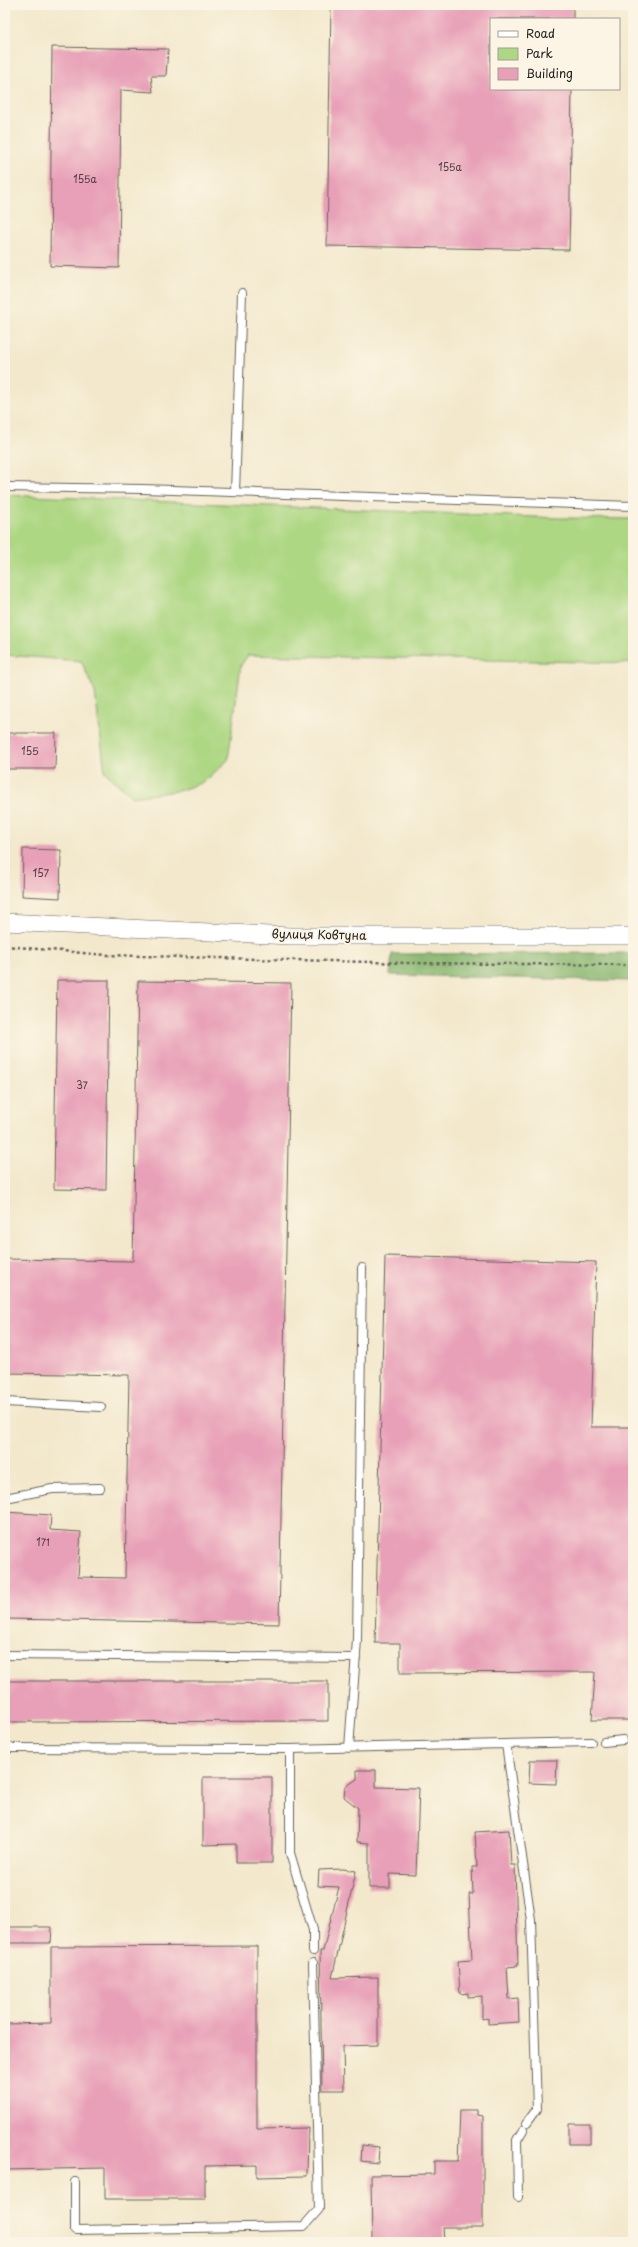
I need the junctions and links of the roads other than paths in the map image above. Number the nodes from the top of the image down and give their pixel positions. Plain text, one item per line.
1 (242, 293) dead end
2 (5, 487) edge
3 (235, 492) junction
4 (633, 506) edge
5 (5, 922) edge
6 (633, 936) edge
7 (362, 1268) dead end
8 (5, 1402) edge
9 (101, 1407) dead end
10 (100, 1488) dead end
11 (5, 1498) edge
12 (5, 1655) edge
13 (356, 1658) junction
14 (623, 1740) dead end
15 (592, 1742) dead end
16 (604, 1742) dead end
17 (506, 1744) junction
18 (5, 1748) edge
19 (349, 1748) junction
20 (290, 1749) junction
21 (313, 1951) dead end
22 (313, 1963) dead end
23 (75, 2182) dead end
24 (518, 2197) dead end

1 - 3 lane
2 - 3 lane
3 - 4 lane
5 - 6 street, вулиця Ковтуна
7 - 13 lane
8 - 9 lane
10 - 11 lane
12 - 13 lane
13 - 19 lane
14 - 16 lane
15 - 17 lane
17 - 19 lane
17 - 24 lane
18 - 20 lane
19 - 20 lane
20 - 21 lane
22 - 23 lane

